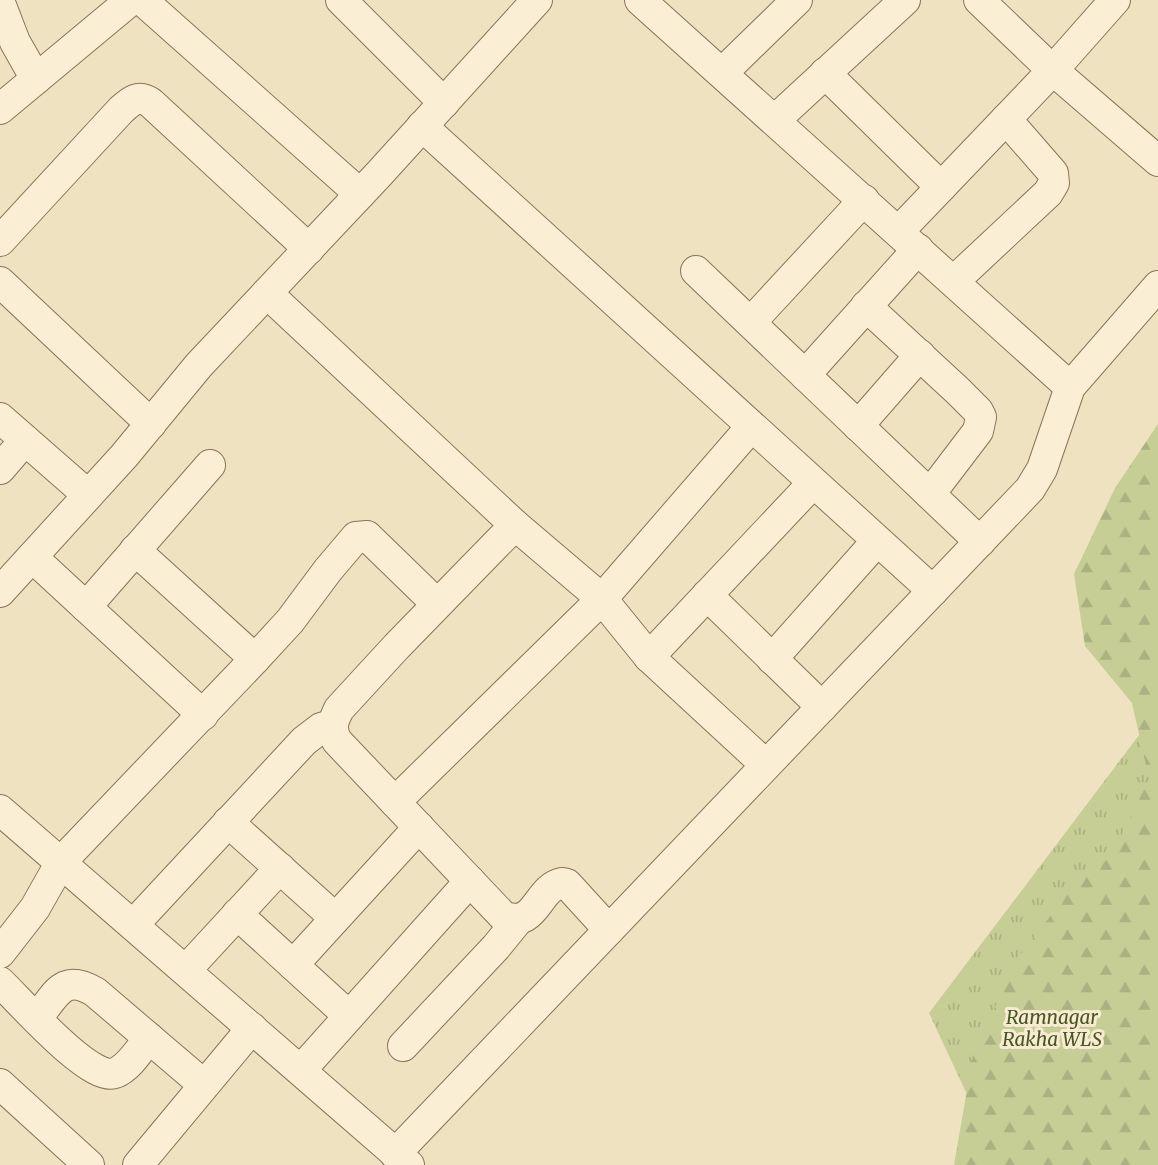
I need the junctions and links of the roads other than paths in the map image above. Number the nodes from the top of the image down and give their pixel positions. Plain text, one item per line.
1 (131, 0) edge
2 (142, 0) edge
3 (341, 0) edge
4 (537, 0) edge
5 (640, 0) edge
6 (797, 0) edge
7 (905, 0) edge
8 (979, 0) edge
9 (1115, 0) edge
10 (0, 4) edge
11 (1053, 70) junction
12 (722, 74) junction
13 (825, 74) junction
14 (36, 79) junction
15 (444, 103) junction
16 (0, 109) edge
17 (1006, 118) junction
18 (775, 120) junction
19 (422, 126) junction
20 (1158, 161) edge
21 (942, 187) junction
22 (360, 194) junction
23 (864, 200) junction
24 (908, 240) junction
25 (0, 241) edge
26 (309, 248) junction
27 (696, 271) dead end
28 (954, 281) junction
29 (0, 282) edge
30 (1158, 286) edge
31 (267, 293) junction
32 (866, 306) junction
33 (751, 322) junction
34 (920, 355) junction
35 (805, 375) junction
36 (1070, 387) junction
37 (0, 418) edge
38 (150, 424) junction
39 (858, 426) junction
40 (751, 427) junction
41 (25, 440) junction
42 (210, 465) dead end
43 (0, 470) edge
44 (813, 483) junction
45 (930, 494) junction
46 (88, 495) junction
47 (515, 525) junction
48 (877, 541) junction
49 (980, 541) junction
50 (135, 550) junction
51 (32, 557) junction
52 (1, 588) edge
53 (933, 591) junction
54 (707, 596) junction
55 (602, 598) junction
56 (438, 604) junction
57 (86, 607) junction
58 (649, 657) junction
59 (772, 659) junction
60 (255, 660) junction
61 (822, 707) junction
62 (203, 715) junction
63 (332, 726) junction
64 (766, 765) junction
65 (395, 802) junction
66 (2, 814) edge
67 (228, 822) junction
68 (419, 827) junction
69 (61, 862) junction
70 (280, 868) junction
71 (470, 881) junction
72 (237, 915) junction
73 (335, 918) junction
74 (519, 919) junction
75 (134, 924) junction
76 (609, 930) junction
77 (0, 953) edge
78 (293, 965) junction
79 (186, 970) junction
80 (0, 982) edge
81 (349, 1016) junction
82 (37, 1018) junction
83 (252, 1028) junction
84 (149, 1038) junction
85 (403, 1046) dead end
86 (301, 1070) junction
87 (0, 1084) edge
88 (204, 1085) junction
89 (402, 1159) edge
90 (89, 1165) edge
91 (138, 1165) edge

1 - 14 street
2 - 22 street
3 - 15 street
4 - 15 street
5 - 12 street
6 - 12 street
7 - 13 street
8 - 11 street
9 - 11 street
10 - 14 street
11 - 17 street
11 - 20 street
12 - 18 street
13 - 18 street
13 - 21 street
14 - 16 street
15 - 19 street
17 - 21 street
17 - 28 street
18 - 23 street
19 - 22 street
19 - 40 street
21 - 24 street
22 - 26 street
23 - 24 street
23 - 33 street
24 - 28 street
24 - 32 street
25 - 26 street
26 - 31 street
27 - 33 street
28 - 36 street
29 - 38 street
30 - 36 street
31 - 38 street
31 - 47 street
32 - 34 street
32 - 35 street
33 - 35 street
34 - 39 street
34 - 45 street
35 - 39 street
36 - 49 street
37 - 41 street
38 - 46 street
39 - 45 street
40 - 44 street
40 - 55 street
41 - 43 street
41 - 46 street
42 - 50 street
44 - 48 street
44 - 54 street
45 - 49 street
46 - 51 street
47 - 55 street
47 - 56 street
48 - 53 street
48 - 59 street
49 - 53 street
50 - 57 street
50 - 60 street
51 - 52 street
51 - 57 street
53 - 61 street
54 - 58 street
54 - 59 street
55 - 58 street
55 - 65 street
56 - 60 street
56 - 63 street
57 - 62 street
58 - 64 street
59 - 61 street
60 - 62 street
61 - 64 street
62 - 69 street
63 - 65 street
63 - 67 street
64 - 76 street
65 - 68 street
66 - 69 street
67 - 70 street
67 - 75 street
68 - 71 street
68 - 73 street
69 - 75 street
69 - 77 street
70 - 72 street
70 - 73 street
71 - 74 street
71 - 81 street
72 - 78 street
72 - 79 street
73 - 78 street
74 - 76 street
74 - 85 street
75 - 79 street
76 - 89 street
78 - 81 street
79 - 83 street
80 - 82 street
81 - 86 street
82 - 84 street
82 - 84 street
83 - 86 street
83 - 88 street
84 - 88 street
86 - 89 street
87 - 90 street
88 - 91 street

